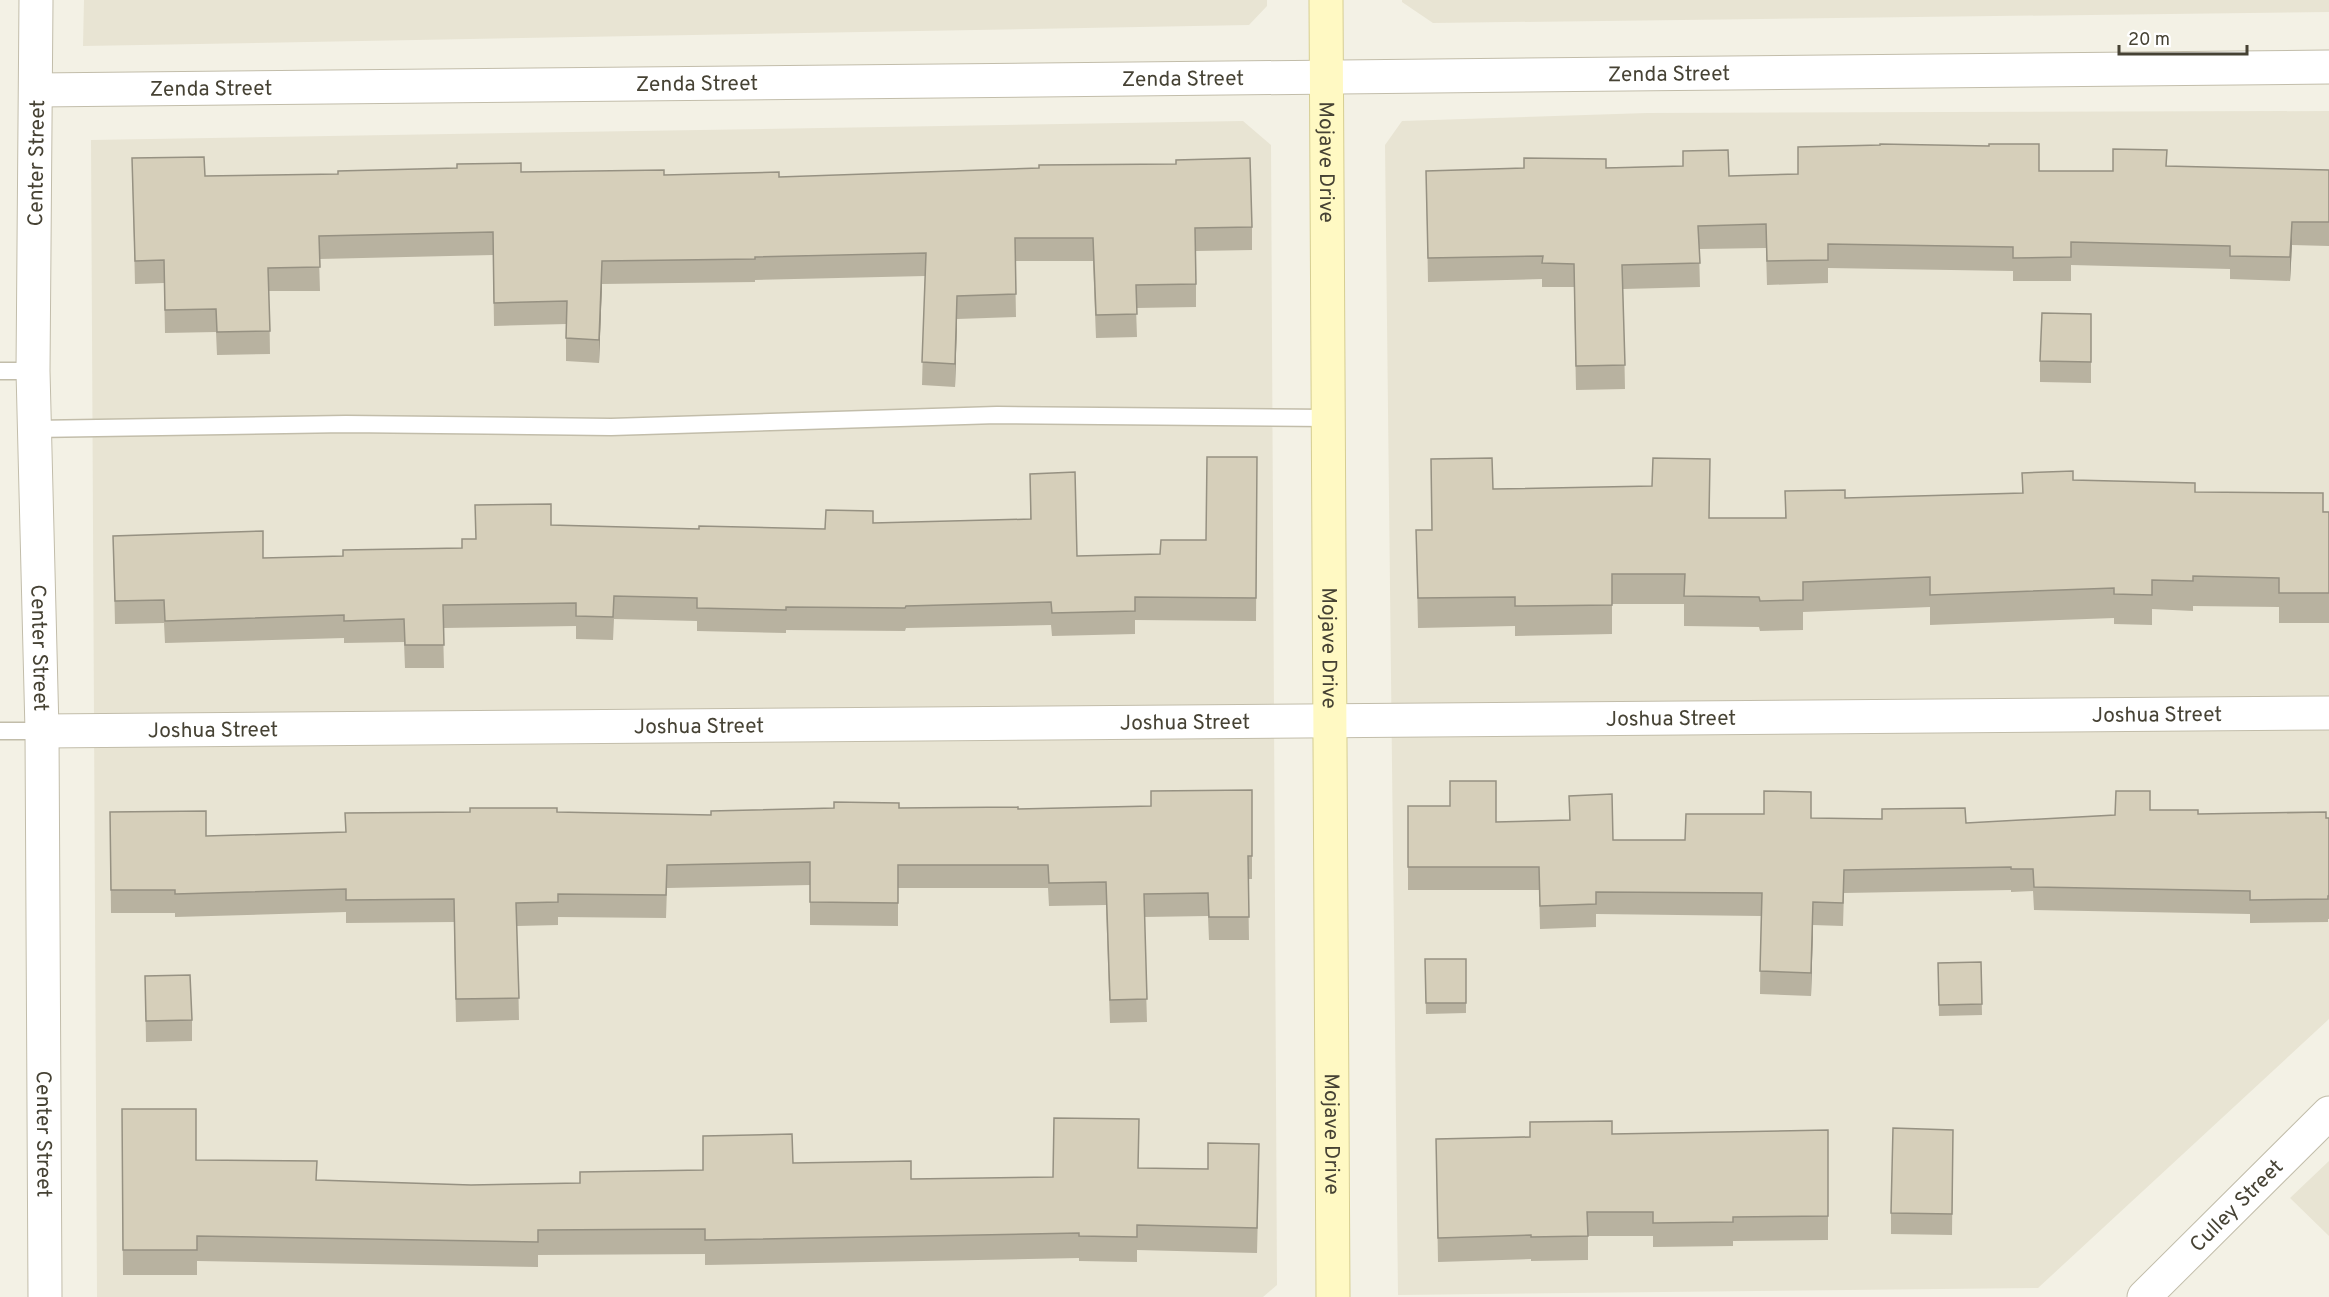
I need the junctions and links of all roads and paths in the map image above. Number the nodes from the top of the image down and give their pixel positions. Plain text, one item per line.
1 (36, 0) edge
2 (1326, 0) edge
3 (2329, 67) edge
4 (1327, 76) junction
5 (37, 90) junction
6 (0, 371) edge
7 (33, 371) junction
8 (1328, 418) junction
9 (34, 429) junction
10 (2329, 713) edge
11 (1330, 721) junction
12 (0, 731) edge
13 (42, 731) junction
14 (2329, 1113) edge
15 (45, 1297) edge
16 (1333, 1297) edge
17 (2144, 1297) edge

1 - 5 street, Center Street
2 - 4 street, Mojave Drive
3 - 4 street, Zenda Street
4 - 5 street, Zenda Street
4 - 8 street, Mojave Drive
5 - 7 street, Center Street
6 - 7 lane
7 - 9 street, Center Street
8 - 9 lane
8 - 11 street, Mojave Drive
9 - 13 street, Center Street
10 - 11 street, Joshua Street
11 - 13 street, Joshua Street
11 - 16 street, Mojave Drive
12 - 13 lane
13 - 15 street, Center Street
14 - 17 street, Culley Street

